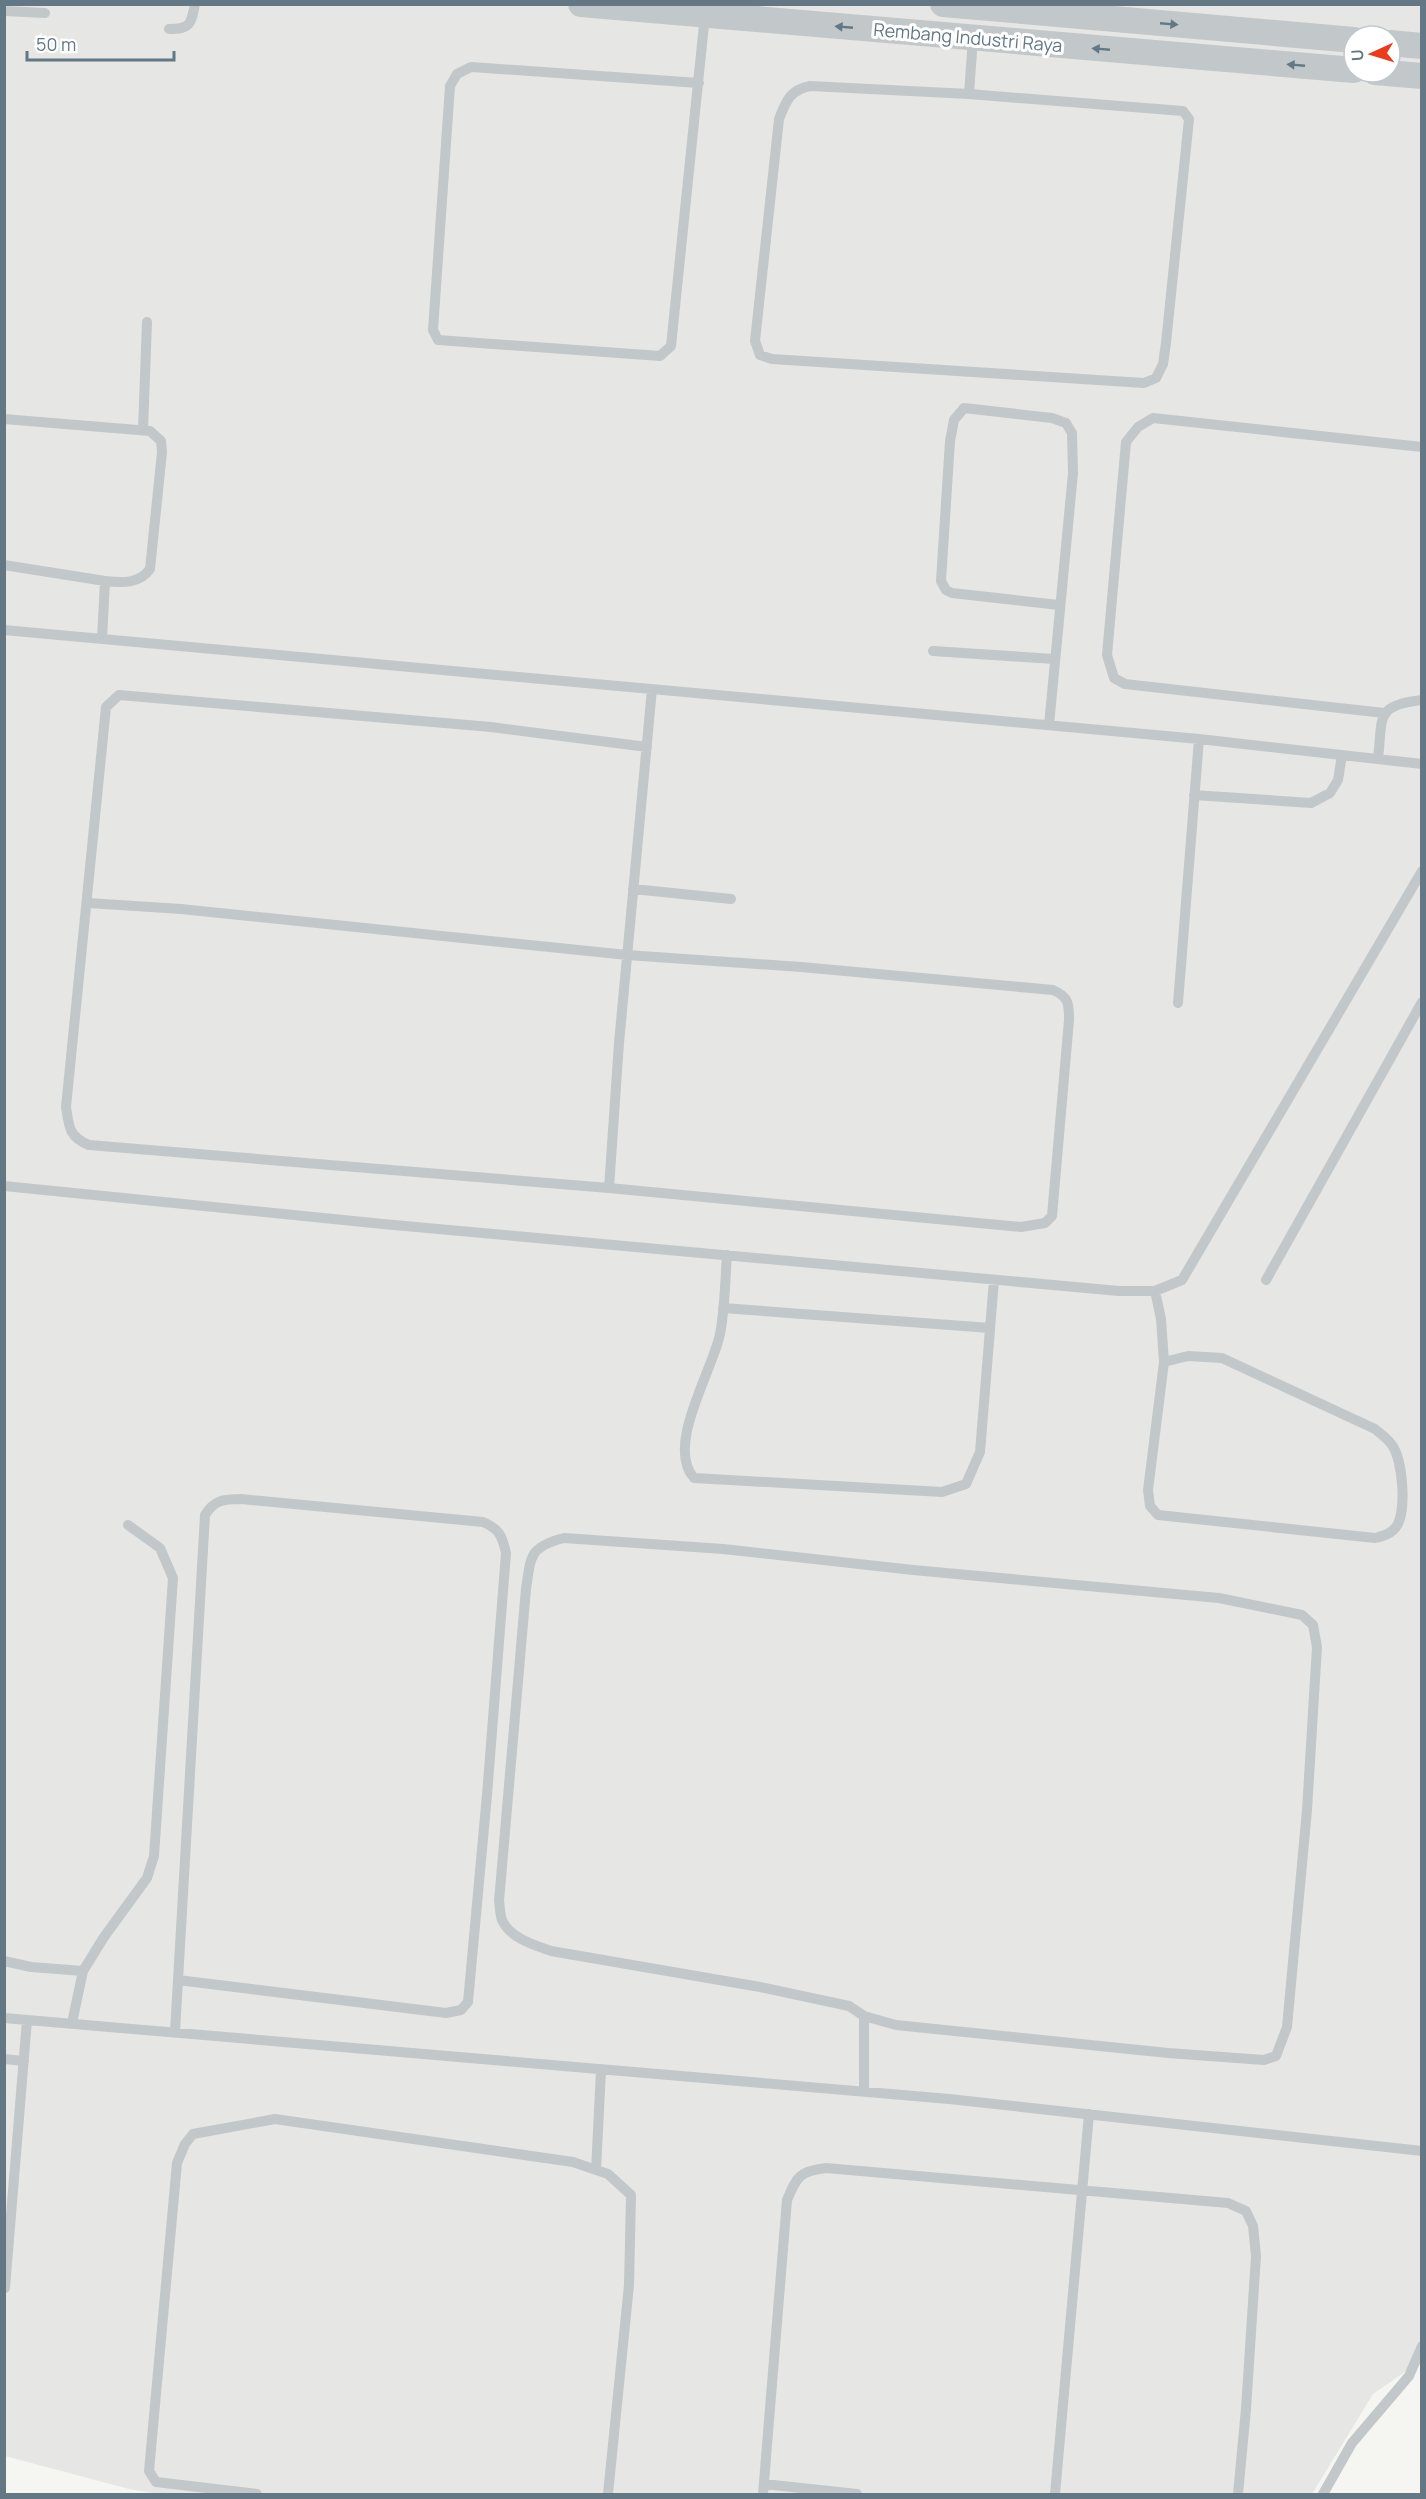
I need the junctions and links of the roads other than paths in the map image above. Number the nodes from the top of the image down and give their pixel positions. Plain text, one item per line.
1 (195, 4) edge
2 (581, 4) edge
3 (943, 4) edge
4 (4, 11) edge
5 (45, 13) dead end
6 (705, 15) junction
7 (169, 28) dead end
8 (974, 38) junction
9 (1342, 39) edge
10 (1402, 44) edge
11 (1422, 46) edge
12 (1342, 69) edge
13 (1402, 74) edge
14 (1422, 76) edge
15 (699, 83) junction
16 (969, 94) junction
17 (147, 322) dead end
18 (4, 418) edge
19 (143, 430) junction
20 (1422, 447) edge
21 (4, 565) edge
22 (105, 580) junction
23 (1059, 605) junction
24 (4, 630) edge
25 (102, 639) junction
26 (933, 651) dead end
27 (1054, 659) junction
28 (652, 689) junction
29 (1422, 700) edge
30 (1384, 713) junction
31 (1049, 725) junction
32 (1199, 739) junction
33 (646, 747) junction
34 (1342, 756) junction
35 (1378, 759) junction
36 (1422, 764) edge
37 (1194, 795) junction
38 (1422, 871) edge
39 (633, 889) junction
40 (731, 899) dead end
41 (88, 903) junction
42 (627, 955) junction
43 (1422, 1002) edge
44 (1178, 1003) dead end
45 (4, 1186) edge
46 (609, 1188) junction
47 (727, 1255) junction
48 (994, 1280) junction
49 (1266, 1280) dead end
50 (1155, 1291) junction
51 (723, 1308) junction
52 (990, 1328) junction
53 (1164, 1362) junction
54 (128, 1525) dead end
55 (4, 1961) edge
56 (83, 1971) junction
57 (178, 1980) junction
58 (864, 2016) junction
59 (4, 2018) edge
60 (27, 2020) junction
61 (72, 2023) junction
62 (175, 2032) junction
63 (4, 2059) edge
64 (24, 2061) junction
65 (601, 2070) junction
66 (864, 2092) junction
67 (1089, 2114) junction
68 (1422, 2151) edge
69 (596, 2170) junction
70 (1082, 2191) junction
71 (5, 2288) edge
72 (1422, 2346) edge
73 (1422, 2368) edge
74 (1409, 2376) junction
75 (764, 2489) edge
76 (257, 2494) edge
77 (608, 2494) edge
78 (857, 2494) edge
79 (1055, 2494) edge
80 (1238, 2494) edge
81 (1323, 2494) edge

1 - 7 lane
2 - 6 street, Rembang Industri Raya
3 -> 9 street, Rembang Industri Raya
4 - 5 lane
8 -> 6 street, Rembang Industri Raya
6 - 15 lane
12 -> 8 street, Rembang Industri Raya
8 - 16 lane
10 - 11 street
13 - 14 street
15 - 15 lane
16 - 16 lane
17 - 19 lane
18 - 19 lane
19 - 22 lane
20 - 30 lane
21 - 22 lane
22 - 25 lane
23 - 23 lane
23 - 27 lane
24 - 25 lane
25 - 28 lane
26 - 27 lane
27 - 31 lane
28 - 31 lane
28 - 33 lane
29 - 30 lane
30 - 35 lane
31 - 32 lane
32 - 34 lane
32 - 37 lane
33 - 39 lane
33 - 41 lane
34 - 35 lane
34 - 37 lane
35 - 36 lane
37 - 44 lane
38 - 50 lane
39 - 40 lane
39 - 42 lane
41 - 42 lane
41 - 46 lane
42 - 46 lane
42 - 46 lane
43 - 49 lane
45 - 47 lane
47 - 48 lane
47 - 51 lane
48 - 50 lane
48 - 52 lane
50 - 53 lane
51 - 52 lane
51 - 52 lane
53 - 53 lane
54 - 56 lane
55 - 56 lane
56 - 61 lane
57 - 57 lane
57 - 62 lane
58 - 58 lane
58 - 66 lane
59 - 60 lane
60 - 61 lane
60 - 64 lane
61 - 62 lane
62 - 65 lane
63 - 64 lane
64 - 71 lane
65 - 66 lane
65 - 69 lane
66 - 67 lane
67 - 68 lane
67 - 70 lane
69 - 76 lane
69 - 77 lane
70 - 75 lane
70 - 79 lane
70 - 80 lane
72 - 74 lane
73 - 74 lane
74 - 81 lane
75 - 78 lane

